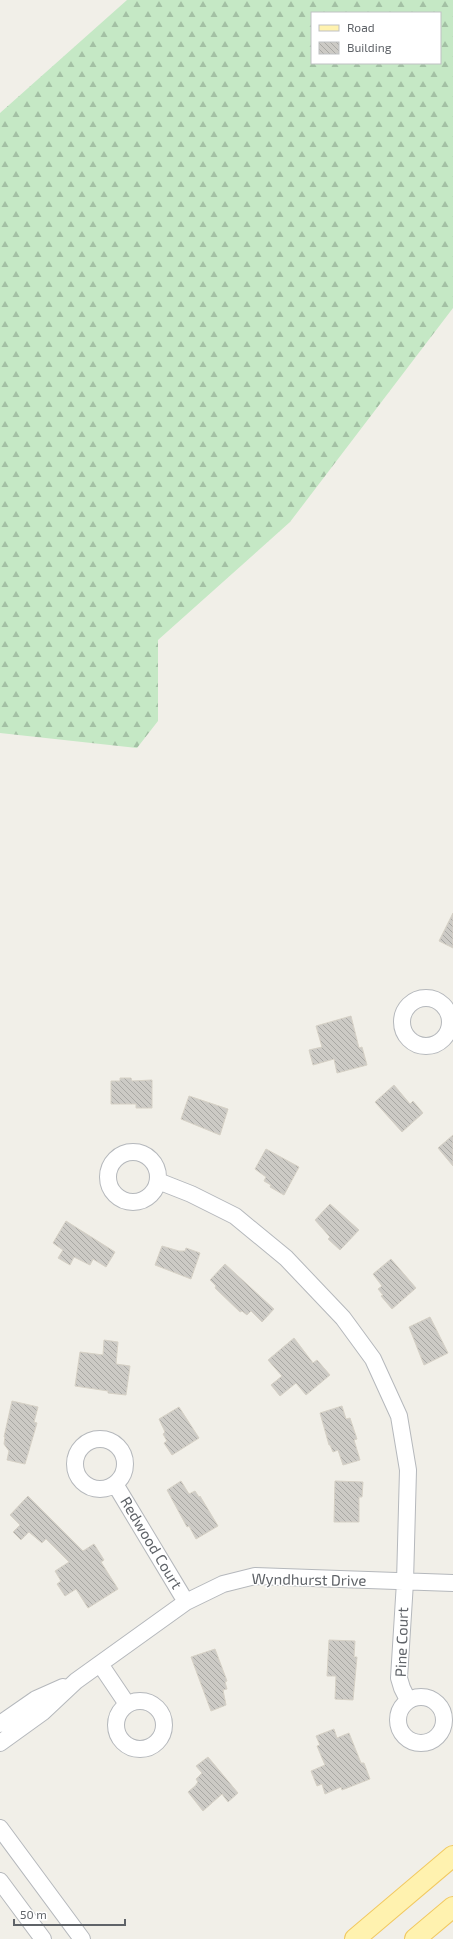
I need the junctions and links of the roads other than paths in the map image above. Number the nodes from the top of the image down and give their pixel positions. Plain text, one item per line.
1 (158, 1181) dead end
2 (115, 1484) dead end
3 (405, 1582) junction
4 (453, 1583) edge
5 (186, 1602) junction
6 (100, 1664) junction
7 (76, 1681) junction
8 (408, 1700) dead end
9 (127, 1704) dead end
10 (0, 1724) edge
11 (0, 1743) edge
12 (0, 1828) edge
13 (453, 1856) edge
14 (0, 1881) edge
15 (453, 1907) edge
16 (43, 1939) edge
17 (82, 1939) edge
18 (355, 1939) edge
19 (415, 1939) edge

1 - 3 street, Pine Court
2 - 5 street, Redwood Court
3 - 4 street, Wyndhurst Drive
3 - 5 street, Wyndhurst Drive
3 - 8 street, Pine Court
5 - 6 street, Wyndhurst Drive
6 - 7 street, Wyndhurst Drive
6 - 9 street
7 - 10 street, Wyndhurst Drive
7 - 11 street, Wyndhurst Drive
12 - 17 street
13 - 18 main road
14 - 16 street
15 - 19 main road

